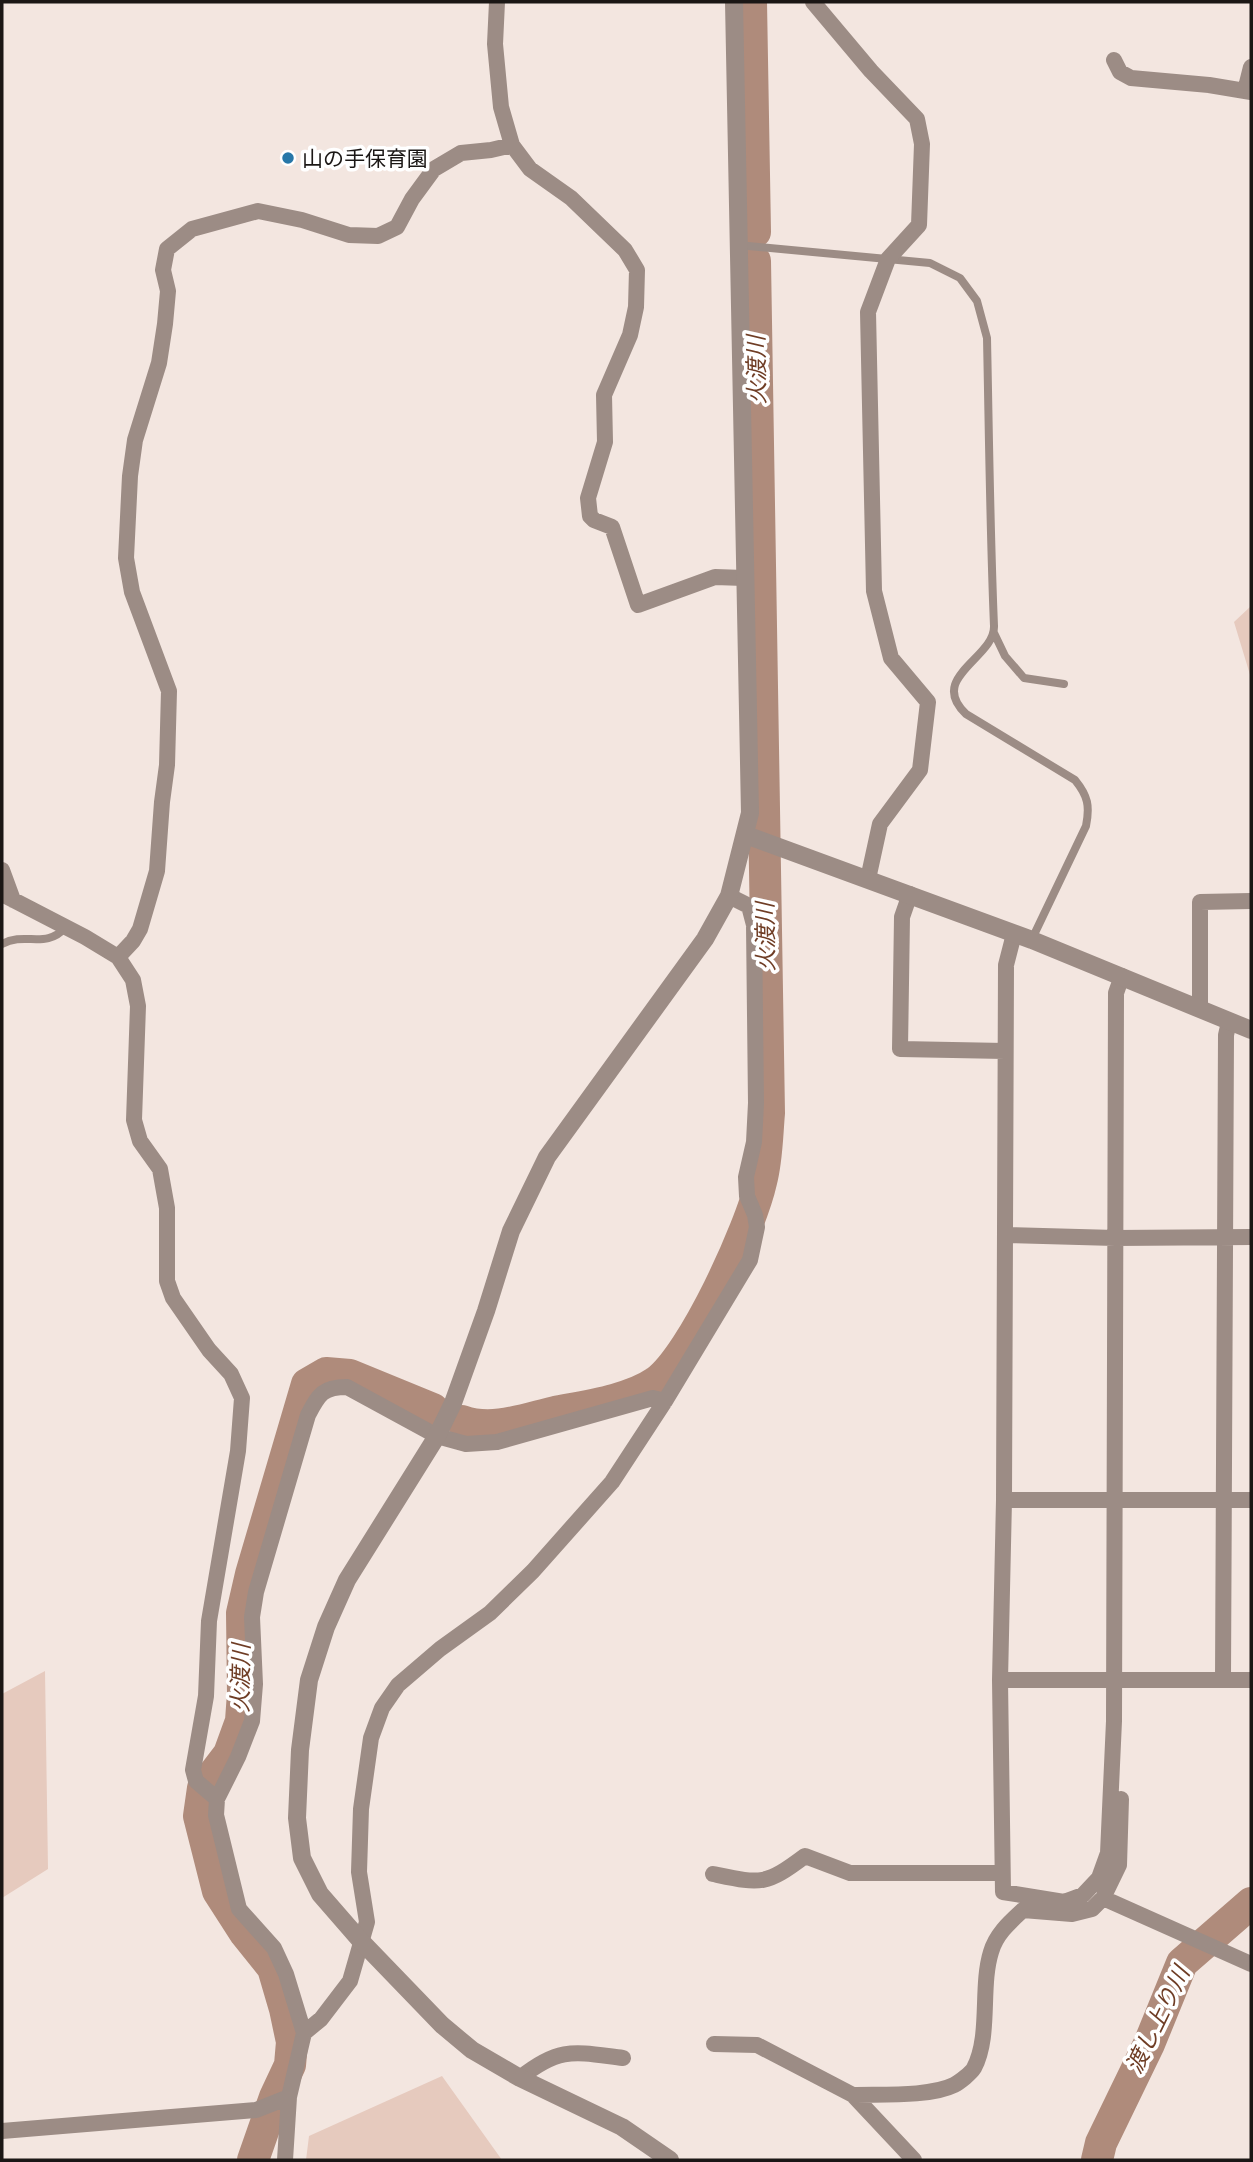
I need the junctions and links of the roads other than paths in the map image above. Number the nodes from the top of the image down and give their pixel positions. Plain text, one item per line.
1 (497, 2) edge
2 (734, 2) edge
3 (813, 2) edge
4 (1114, 60) dead end
5 (1251, 67) edge
6 (1248, 92) edge
7 (512, 145) junction
8 (738, 245) junction
9 (888, 259) junction
10 (744, 578) junction
11 (994, 633) junction
12 (1064, 684) dead end
13 (751, 837) junction
14 (2, 870) edge
15 (868, 878) junction
16 (910, 894) junction
17 (729, 896) junction
18 (7, 897) edge
19 (1251, 901) edge
20 (66, 927) junction
21 (1014, 934) junction
22 (1032, 940) junction
23 (2, 944) edge
24 (118, 957) junction
25 (1122, 976) junction
26 (1200, 1009) junction
27 (1229, 1022) junction
28 (1251, 1030) edge
29 (1005, 1051) junction
30 (1005, 1235) junction
31 (1223, 1236) junction
32 (1251, 1237) edge
33 (1115, 1238) junction
34 (665, 1401) junction
35 (438, 1436) junction
36 (1004, 1500) junction
37 (1113, 1500) junction
38 (1222, 1500) junction
39 (1251, 1500) edge
40 (1223, 1679) junction
41 (1000, 1680) junction
42 (1114, 1680) junction
43 (1251, 1680) edge
44 (1114, 1721) junction
45 (215, 1797) junction
46 (1002, 1873) junction
47 (713, 1874) dead end
48 (1103, 1898) junction
49 (360, 1940) junction
50 (1251, 1964) edge
51 (304, 2033) junction
52 (714, 2044) dead end
53 (623, 2058) dead end
54 (520, 2078) junction
55 (853, 2095) junction
56 (289, 2096) junction
57 (2, 2131) edge
58 (285, 2160) edge
59 (670, 2160) edge
60 (914, 2160) edge

1 - 7 street
2 - 8 street
3 - 9 street
4 - 6 street
5 - 6 street
7 - 10 street
7 - 24 street
8 - 9 lane
8 - 10 street
9 - 11 lane
9 - 15 street
10 - 13 street
11 - 12 lane
11 - 22 lane
13 - 15 street
13 - 17 street
14 - 18 street
15 - 16 street
16 - 21 street
16 - 29 street
17 - 34 street
17 - 35 street
18 - 20 street
19 - 26 street
20 - 23 lane
20 - 24 street
21 - 22 street
21 - 29 street
22 - 25 street
24 - 45 street
25 - 26 street
25 - 33 street
26 - 27 street
27 - 28 street
27 - 31 street
29 - 30 street
30 - 33 street
30 - 36 street
31 - 32 street
31 - 33 street
31 - 38 street
33 - 37 street
34 - 35 street
34 - 49 street
35 - 45 street
35 - 49 street
36 - 37 street
36 - 41 street
37 - 38 street
37 - 42 street
38 - 39 street
38 - 40 street
40 - 42 street
40 - 43 street
41 - 42 street
41 - 46 street
42 - 44 street
44 - 46 street
44 - 48 street
45 - 51 street
46 - 47 street
48 - 50 street
48 - 55 street
49 - 51 street
49 - 54 street
51 - 56 street
52 - 55 street
53 - 54 street
54 - 59 street
55 - 60 street
56 - 57 street
56 - 58 street

